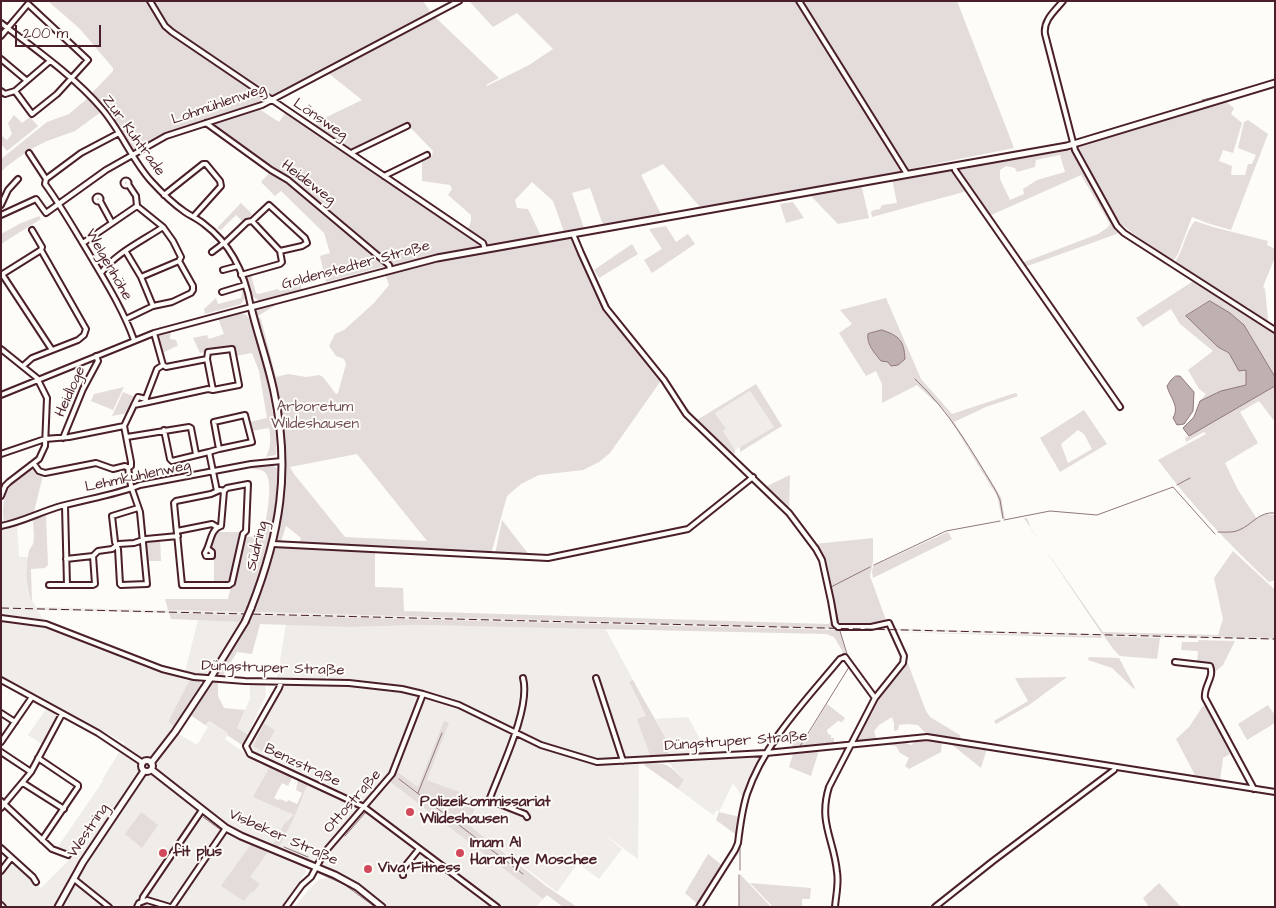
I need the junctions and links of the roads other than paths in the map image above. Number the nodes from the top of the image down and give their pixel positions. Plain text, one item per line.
1 (150, 1) edge
2 (459, 1) edge
3 (799, 1) edge
4 (1063, 1) edge
5 (1, 24) edge
6 (8, 29) junction
7 (1, 36) edge
8 (1, 59) edge
9 (50, 61) junction
10 (26, 80) junction
11 (71, 80) junction
12 (1275, 83) edge
13 (1, 91) edge
14 (15, 92) junction
15 (271, 100) junction
16 (206, 122) junction
17 (407, 126) dead end
18 (119, 133) junction
19 (1074, 144) junction
20 (29, 153) dead end
21 (352, 154) junction
22 (133, 155) junction
23 (427, 156) dead end
24 (954, 166) junction
25 (907, 174) junction
26 (384, 176) junction
27 (46, 179) junction
28 (18, 180) dead end
29 (128, 184) dead end
30 (164, 195) junction
31 (100, 201) dead end
32 (60, 203) junction
33 (1, 205) edge
34 (137, 206) junction
35 (1, 215) edge
36 (194, 216) junction
37 (252, 221) junction
38 (112, 223) junction
39 (163, 227) junction
40 (32, 230) dead end
41 (574, 234) junction
42 (83, 243) junction
43 (225, 243) junction
44 (41, 250) junction
45 (485, 250) junction
46 (280, 251) junction
47 (126, 252) junction
48 (212, 252) dead end
49 (179, 261) junction
50 (238, 266) junction
51 (390, 269) junction
52 (223, 270) dead end
53 (101, 273) junction
54 (2, 274) edge
55 (241, 275) junction
56 (141, 277) junction
57 (245, 286) junction
58 (222, 292) dead end
59 (153, 306) junction
60 (251, 307) junction
61 (126, 319) junction
62 (1275, 330) edge
63 (154, 333) junction
64 (134, 340) junction
65 (1, 349) edge
66 (52, 350) junction
67 (96, 356) junction
68 (207, 359) junction
69 (163, 365) junction
70 (22, 366) junction
71 (38, 380) junction
72 (213, 390) junction
73 (1, 395) edge
74 (145, 401) junction
75 (134, 405) junction
76 (1120, 407) dead end
77 (124, 426) junction
78 (164, 430) junction
79 (127, 437) junction
80 (63, 438) junction
81 (45, 439) junction
82 (220, 449) junction
83 (209, 452) junction
84 (1, 454) edge
85 (196, 454) junction
86 (282, 461) junction
87 (34, 464) junction
88 (128, 468) junction
89 (213, 472) junction
90 (753, 477) junction
91 (132, 488) junction
92 (217, 491) junction
93 (224, 491) junction
94 (1, 496) edge
95 (65, 506) junction
96 (138, 508) junction
97 (1, 526) edge
98 (216, 527) junction
99 (177, 531) junction
100 (178, 536) junction
101 (143, 540) junction
102 (273, 544) junction
103 (117, 545) junction
104 (208, 549) dead end
105 (93, 556) junction
106 (66, 559) junction
107 (48, 585) dead end
108 (67, 585) junction
109 (1, 618) edge
110 (1175, 662) dead end
111 (523, 678) dead end
112 (596, 678) dead end
113 (210, 679) junction
114 (1, 680) edge
115 (281, 682) junction
116 (424, 694) junction
117 (32, 697) junction
118 (875, 698) junction
119 (1, 714) edge
120 (62, 714) junction
121 (15, 722) junction
122 (515, 733) junction
123 (1, 742) edge
124 (852, 744) junction
125 (1, 752) edge
126 (766, 753) junction
127 (38, 758) junction
128 (623, 761) junction
129 (151, 762) junction
130 (143, 763) junction
131 (1116, 767) junction
132 (152, 770) junction
133 (144, 771) junction
134 (31, 772) junction
135 (23, 783) junction
136 (1254, 789) junction
137 (1275, 792) edge
138 (2, 805) edge
139 (364, 808) junction
140 (64, 809) junction
141 (202, 810) junction
142 (527, 817) dead end
143 (226, 828) junction
144 (42, 840) junction
145 (1, 848) edge
146 (419, 849) junction
147 (68, 855) dead end
148 (11, 858) junction
149 (316, 867) junction
150 (1, 871) edge
151 (403, 875) dead end
152 (74, 879) junction
153 (36, 882) dead end
154 (142, 901) junction
155 (58, 907) edge
156 (109, 907) edge
157 (137, 907) edge
158 (171, 907) edge
159 (286, 907) edge
160 (382, 907) edge
161 (497, 907) edge
162 (699, 907) edge
163 (835, 907) edge
164 (935, 907) edge

1 - 15 street, Lönsweg
2 - 15 street, Lohmühlenweg
3 - 25 street
4 - 19 street
5 - 6 street, Zur Kuhtrade
6 - 7 street
6 - 9 street, Zur Kuhtrade
6 - 11 street
8 - 10 street
9 - 10 street
9 - 11 street, Zur Kuhtrade
10 - 14 street
11 - 14 street
11 - 18 street, Zur Kuhtrade
12 - 19 main road, Goldenstedter Straße
13 - 14 street
15 - 16 street, Lohmühlenweg
15 - 21 street, Lönsweg
16 - 22 street, Lohmühlenweg
16 - 51 street, Heideweg
17 - 21 street
18 - 22 street, Zur Kuhtrade
18 - 27 street
19 - 24 main road, Goldenstedter Straße
19 - 62 street
20 - 27 street, Welgenhöhe
21 - 26 street, Lönsweg
22 - 30 street, Zur Kuhtrade
22 - 32 street, Lohmühlenweg
23 - 26 street
24 - 25 main road, Goldenstedter Straße
24 - 76 street
25 - 41 main road, Goldenstedter Straße
26 - 45 street, Lönsweg
27 - 32 street, Welgenhöhe
28 - 33 street
29 - 34 street
30 - 36 street, Zur Kuhtrade
30 - 36 street
31 - 38 street
32 - 35 street, Lohmühlenweg
32 - 42 street, Welgenhöhe
34 - 38 street
34 - 39 street
36 - 43 street, Zur Kuhtrade
37 - 43 street
37 - 46 street
37 - 46 street
38 - 42 street
39 - 47 street
39 - 49 street
40 - 44 street
41 - 45 main road, Goldenstedter Straße
41 - 90 street
42 - 53 street, Welgenhöhe
43 - 48 street
43 - 50 street, Zur Kuhtrade
44 - 54 street
44 - 66 street
45 - 51 main road, Goldenstedter Straße
46 - 55 street
47 - 53 street
47 - 56 street
49 - 56 street
49 - 59 street
50 - 52 street
50 - 55 street, Zur Kuhtrade
51 - 60 main road, Goldenstedter Straße
53 - 61 street, Welgenhöhe
54 - 66 street
55 - 57 street, Zur Kuhtrade
56 - 59 street
57 - 58 street
57 - 60 street, Zur Kuhtrade
59 - 61 street
60 - 63 street, Goldenstedter Straße
60 - 86 main road, Südring
61 - 64 street, Welgenhöhe
63 - 64 street, Goldenstedter Straße
63 - 69 street
64 - 67 street, Goldenstedter Straße
65 - 70 street
66 - 70 street
67 - 71 street, Goldenstedter Straße
67 - 80 street, Heidloge
68 - 69 street
68 - 72 street
68 - 72 street
69 - 74 street
70 - 71 street
71 - 73 street, Goldenstedter Straße
71 - 81 street
72 - 74 street
74 - 75 street
74 - 75 street
75 - 77 street
77 - 79 street
77 - 80 street, Heidloge
78 - 79 street
78 - 85 street
78 - 85 street
79 - 88 street
80 - 81 street, Heidloge
81 - 84 street, Heidloge
81 - 87 street
82 - 82 street
82 - 83 street
83 - 85 street
83 - 89 street
86 - 89 street, Lehmkuhlenweg
86 - 102 main road, Südring
87 - 88 street
87 - 94 street
88 - 91 street
89 - 91 street, Lehmkuhlenweg
89 - 92 street
90 - 102 street
90 - 118 street
91 - 95 street, Lehmkuhlenweg
91 - 96 street
92 - 93 street
92 - 99 street
93 - 98 street
93 - 100 street
95 - 97 street, Lehmkuhlenweg
95 - 106 street
96 - 101 street
96 - 103 street
98 - 99 street
98 - 104 street
99 - 100 street
100 - 101 street
101 - 103 street
101 - 103 street
102 - 113 main road, Südring, bridge
103 - 105 street
105 - 106 street
105 - 108 street
106 - 108 street
107 - 108 street
109 - 113 street, Düngstruper Straße
110 - 136 street
111 - 122 street
112 - 128 street
113 - 115 street, Düngstruper Straße
113 - 129 main road, Südring
114 - 117 street
115 - 116 street, Düngstruper Straße
115 - 139 street, Benzstraße
116 - 122 street, Düngstruper Straße
116 - 139 street, Ottostraße
117 - 120 street
117 - 121 street
118 - 124 street
118 - 126 street
119 - 121 street
120 - 127 street
120 - 130 street
121 - 123 street
122 - 128 street, Düngstruper Straße
122 - 142 street
124 - 126 street, Düngstruper Straße
124 - 131 street, Düngstruper Straße
124 - 163 street
125 - 134 street
126 - 128 street, Düngstruper Straße
126 - 162 street
127 - 134 street
127 - 140 street
129 - 130 main road
129 - 132 main road
130 - 133 main road
131 - 136 street, Düngstruper Straße
131 - 164 street
132 - 133 main road
132 - 141 main road, Visbeker Straße
133 - 152 main road, Westring
134 - 135 street
135 - 138 street
135 - 140 street
136 - 137 street, Düngstruper Straße
138 - 144 street
139 - 146 street
139 - 149 street, Ottostraße
140 - 144 street
141 - 143 main road, Visbeker Straße
141 - 154 street
143 - 149 main road, Visbeker Straße
143 - 158 street
144 - 147 street
145 - 148 street
146 - 151 street
146 - 161 street
148 - 150 street
148 - 153 street
149 - 159 street, Ottostraße
149 - 160 main road, Visbeker Straße
152 - 155 main road, Westring
152 - 156 street
154 - 157 street
154 - 158 street

